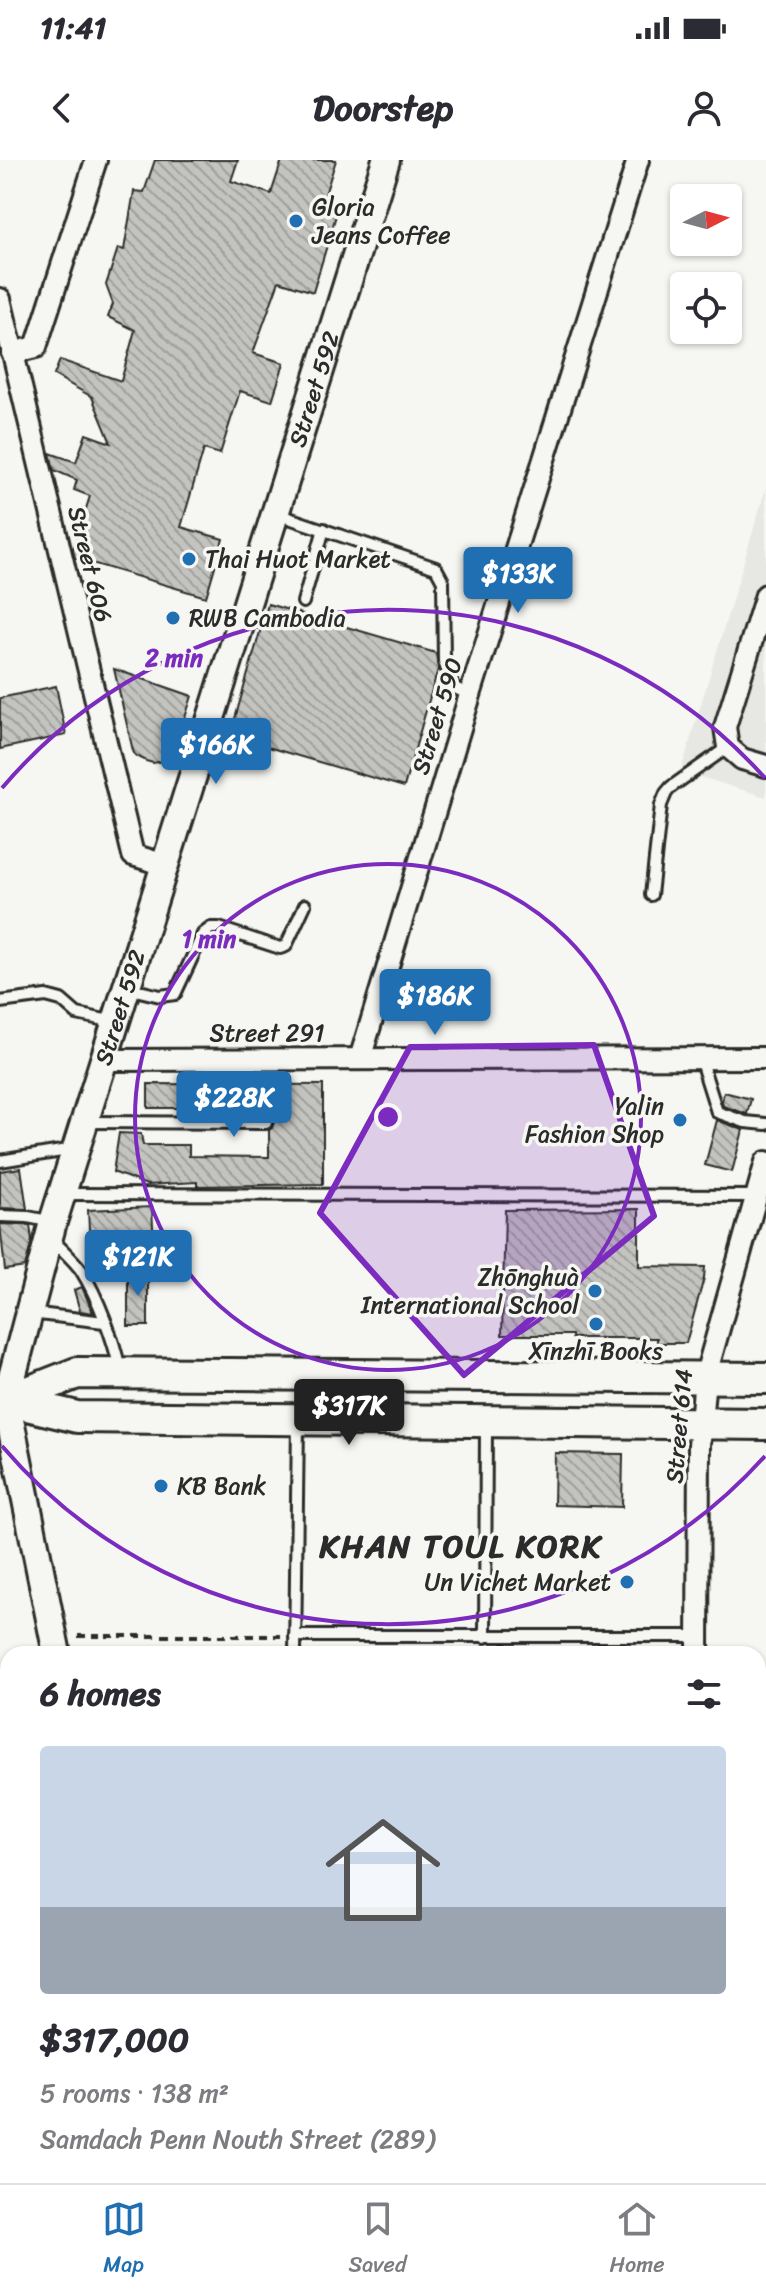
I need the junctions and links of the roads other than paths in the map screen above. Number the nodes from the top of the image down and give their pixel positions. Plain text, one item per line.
1 (96, 160) edge
2 (386, 160) edge
3 (638, 160) edge
4 (0, 299) edge
5 (12, 353) junction
6 (275, 514) junction
7 (324, 529) junction
8 (766, 595) edge
9 (303, 602) dead end
10 (470, 695) junction
11 (728, 747) junction
12 (766, 766) edge
13 (165, 865) junction
14 (651, 895) dead end
15 (305, 905) dead end
16 (127, 988) junction
17 (0, 1002) edge
18 (116, 1023) junction
19 (700, 1058) junction
20 (766, 1058) edge
21 (360, 1059) junction
22 (104, 1060) junction
23 (85, 1122) junction
24 (266, 1123) dead end
25 (766, 1124) edge
26 (76, 1149) junction
27 (0, 1161) edge
28 (766, 1162) edge
29 (62, 1194) junction
30 (756, 1196) junction
31 (0, 1216) edge
32 (51, 1229) junction
33 (29, 1313) junction
34 (104, 1322) junction
35 (121, 1374) junction
36 (705, 1378) junction
37 (766, 1378) edge
38 (2, 1392) edge
39 (298, 1420) junction
40 (486, 1421) junction
41 (700, 1424) junction
42 (766, 1424) edge
43 (295, 1636) junction
44 (485, 1637) junction
45 (54, 1645) edge
46 (698, 1645) edge
47 (295, 1646) edge

1 - 5 street
2 - 6 street, Street 592
3 - 10 street, Street 590
4 - 5 street, Street 606
5 - 13 street, Street 606
6 - 7 lane
6 - 13 street, Street 592
7 - 9 lane
7 - 10 lane
8 - 11 street
10 - 21 street, Street 590
11 - 12 street
11 - 14 lane
13 - 16 street, Street 592
15 - 16 lane
16 - 18 street, Street 592
17 - 18 lane
18 - 22 street, Street 592
19 - 20 street, Street 291
19 - 21 street, Street 291
19 - 25 lane
21 - 22 street, Street 291
22 - 23 street, Street 592
23 - 24 lane
23 - 26 street, Street 592
26 - 27 lane
26 - 29 street, Street 592
28 - 30 street, Street 614
29 - 30 lane
29 - 32 street, Street 592
30 - 36 street, Street 614
31 - 32 lane
32 - 33 street, Street 592
32 - 34 lane
33 - 34 lane
33 - 38 street, Street 592
34 - 35 lane
35 - 36 main road
35 - 38 main road
36 - 37 main road
36 - 41 street, Street 614
38 - 39 main road
38 - 45 street
39 - 40 main road
39 - 43 lane
40 - 41 main road
40 - 44 lane
41 - 42 main road
41 - 46 street, Street 614
43 - 44 lane
43 - 47 lane
44 - 46 lane

